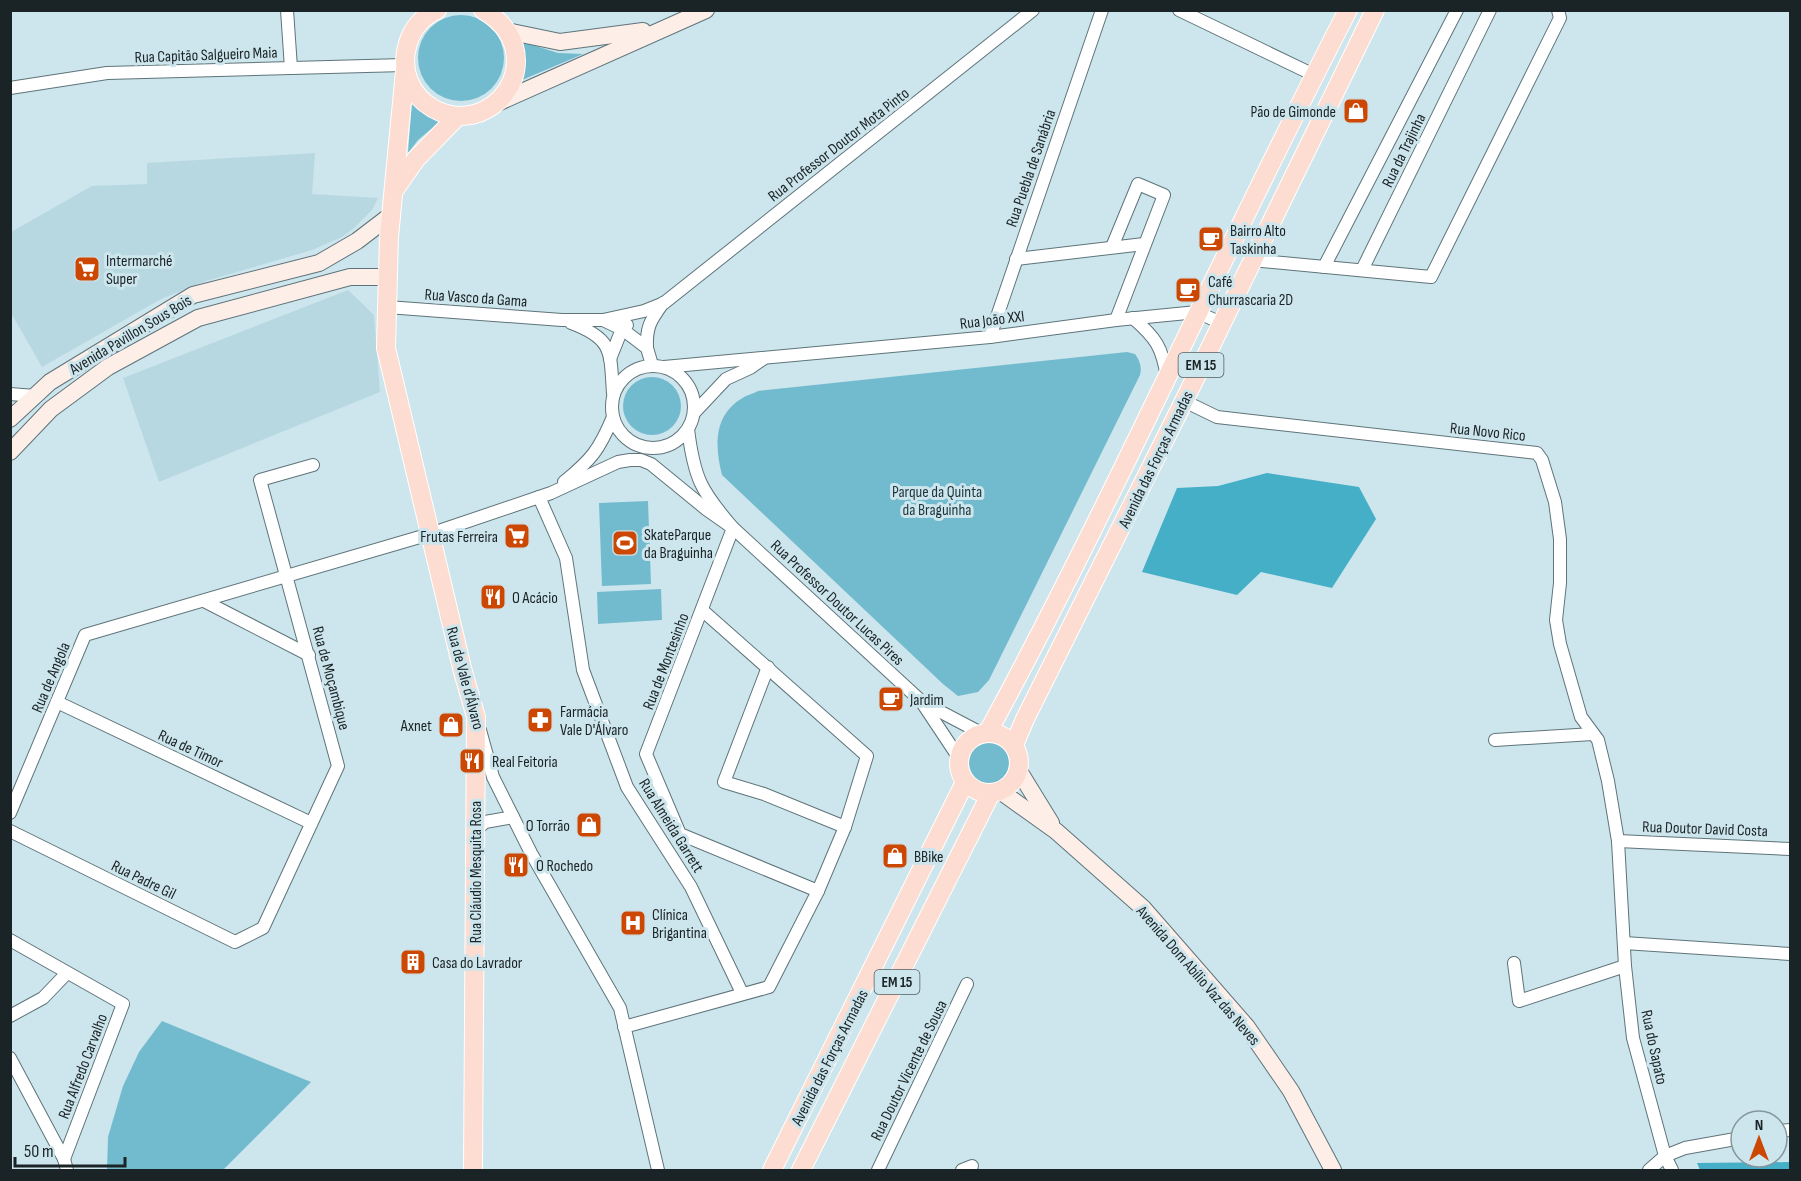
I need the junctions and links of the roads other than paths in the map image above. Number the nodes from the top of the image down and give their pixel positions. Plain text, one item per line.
1 (287, 10) edge
2 (411, 10) edge
3 (437, 10) edge
4 (483, 10) edge
5 (706, 10) edge
6 (1033, 10) edge
7 (1102, 10) edge
8 (1179, 10) edge
9 (1348, 10) edge
10 (1375, 10) edge
11 (1457, 10) edge
12 (1490, 10) edge
13 (1558, 10) edge
14 (665, 28) junction
15 (507, 31) junction
16 (410, 36) junction
17 (291, 68) junction
18 (405, 68) junction
19 (1314, 75) junction
20 (10, 87) edge
21 (495, 104) junction
22 (458, 116) junction
23 (393, 191) junction
24 (391, 215) junction
25 (1144, 244) junction
26 (1112, 247) junction
27 (1016, 259) junction
28 (1252, 260) junction
29 (1324, 267) junction
30 (1362, 270) junction
31 (388, 277) junction
32 (664, 303) junction
33 (387, 307) junction
34 (644, 311) junction
35 (1197, 312) junction
36 (1133, 318) junction
37 (562, 320) junction
38 (603, 320) junction
39 (1116, 320) junction
40 (1221, 323) junction
41 (622, 329) junction
42 (990, 337) junction
43 (647, 348) junction
44 (765, 358) junction
45 (610, 359) junction
46 (658, 366) junction
47 (1167, 377) junction
48 (10, 394) edge
49 (613, 395) junction
50 (35, 396) junction
51 (1186, 398) junction
52 (694, 413) junction
53 (613, 417) junction
54 (10, 419) edge
55 (688, 429) junction
56 (634, 443) junction
57 (10, 452) edge
58 (651, 464) junction
59 (313, 465) dead end
60 (545, 495) junction
61 (733, 528) junction
62 (430, 534) junction
63 (287, 576) junction
64 (204, 601) junction
65 (702, 610) junction
66 (309, 656) junction
67 (768, 667) junction
68 (921, 701) junction
69 (57, 702) junction
70 (476, 717) junction
71 (985, 733) junction
72 (1593, 734) junction
73 (1495, 740) dead end
74 (1014, 745) junction
75 (959, 758) junction
76 (1019, 771) junction
77 (965, 782) junction
78 (996, 792) junction
79 (10, 813) edge
80 (513, 817) junction
81 (311, 824) junction
82 (845, 827) junction
83 (10, 831) edge
84 (476, 831) junction
85 (1056, 831) junction
86 (1618, 841) junction
87 (1791, 849) edge
88 (818, 891) junction
89 (263, 928) joint
90 (10, 940) edge
91 (1624, 943) junction
92 (1791, 954) edge
93 (1514, 963) dead end
94 (1625, 966) junction
95 (67, 973) junction
96 (967, 984) dead end
97 (742, 993) junction
98 (10, 1016) edge
99 (624, 1027) junction
100 (10, 1058) edge
101 (1729, 1140) edge
102 (1665, 1156) junction
103 (66, 1165) edge
104 (473, 1170) edge
105 (658, 1170) edge
106 (772, 1170) edge
107 (801, 1170) edge
108 (878, 1170) edge
109 (1333, 1170) edge
110 (1649, 1170) edge
111 (1672, 1170) edge

1 - 17 street
2 - 16 main road, Rua de Vale d'Álvaro
3 - 16 main road
4 - 15 main road
5 - 14 street
6 - 32 street, Rua Professor Doutor Mota Pinto
7 - 27 street, Rua Puebla de Sanábria
8 - 19 street
9 - 19 main road, Avenida das Forças Armadas / EM 15
10 - 28 main road, Avenida das Forças Armadas / EM 15
11 - 29 street, Rua da Trajinha
12 - 30 street, Rua da Trajinha
13 - 30 street
14 - 15 street
14 - 21 street
15 - 21 main road
16 - 18 main road, Rua de Vale d'Álvaro
17 - 18 street, Rua Capitão Salgueiro Maia
17 - 20 street, Rua Capitão Salgueiro Maia
18 - 22 main road
18 - 23 main road, Rua de Vale d'Álvaro
19 - 35 main road, Avenida das Forças Armadas / EM 15
21 - 22 main road
22 - 23 main road
23 - 24 main road, Rua de Vale d'Álvaro
24 - 31 main road, Rua de Vale d'Álvaro
24 - 50 street, Avenida Pavillon Sous Bois
25 - 26 street
25 - 26 street
25 - 39 street
26 - 27 street
27 - 42 street, Rua Puebla de Sanábria
28 - 29 street
28 - 40 main road, Avenida das Forças Armadas / EM 15
29 - 30 street
31 - 33 main road, Rua de Vale d'Álvaro
31 - 57 street, Avenida Pavillon Sous Bois
32 - 34 street, Rua Professor Doutor Mota Pinto
32 - 43 street, Rua Professor Doutor Mota Pinto
33 - 37 street, Rua Vasco da Gama
33 - 62 main road, Rua de Vale d'Álvaro
34 - 38 street, Rua Professor Doutor Mota Pinto
34 - 41 street, Rua Professor Doutor Mota Pinto
35 - 36 street, Rua João XXI
35 - 40 street, Rua João XXI
35 - 47 main road, Avenida das Forças Armadas / EM 15
35 - 51 main road
36 - 39 street, Rua João XXI
36 - 47 street
37 - 38 street, Rua Vasco da Gama
37 - 45 street, Rua Vasco da Gama
38 - 41 street, Rua Vasco da Gama
39 - 42 street, Rua João XXI
40 - 51 main road, Avenida das Forças Armadas / EM 15
41 - 43 street, Rua Vasco da Gama
41 - 45 street, Rua Professor Doutor Mota Pinto
42 - 44 street, Rua João XXI
43 - 46 street
44 - 46 street, Rua João XXI
44 - 52 street, Rua João XXI
45 - 49 street, Rua Vasco da Gama
46 - 49 street
46 - 52 street
47 - 71 main road, Avenida das Forças Armadas / EM 15
48 - 50 street
49 - 53 street
50 - 54 street, Avenida Pavillon Sous Bois
51 - 72 street, Rua Novo Rico
51 - 74 main road, Avenida das Forças Armadas / EM 15
52 - 55 street
53 - 56 street
53 - 60 street
55 - 56 street
55 - 61 street, Rua Professor Doutor Lucas Pires
56 - 58 street, Rua Professor Doutor Lucas Pires
58 - 60 street
58 - 61 street, Rua Professor Doutor Lucas Pires
59 - 63 street, Rua de Moçambique
60 - 62 street
60 - 97 street, Rua Almeida Garrett
61 - 65 street, Rua de Montesinho
61 - 68 street, Rua Professor Doutor Lucas Pires
62 - 63 street, Rua de Angola
62 - 70 main road, Rua de Vale d'Álvaro
63 - 64 street, Rua de Angola
63 - 66 street, Rua de Moçambique
64 - 66 street
64 - 69 street, Rua de Angola
65 - 67 street
65 - 88 street, Rua de Montesinho
66 - 81 street, Rua de Moçambique
67 - 82 street
67 - 82 street
68 - 71 street, Rua Professor Doutor Lucas Pires
68 - 75 street, Rua Professor Doutor Lucas Pires
69 - 79 street, Rua de Angola
69 - 81 street, Rua de Timor
70 - 80 street, Rua de Vale d'Álvaro
70 - 84 main road, Rua Cláudio Mesquita Rosa
71 - 74 main road
71 - 75 main road, Avenida das Forças Armadas / EM 15
72 - 73 street
72 - 86 street, Rua Novo Rico
74 - 76 main road
75 - 77 main road
76 - 78 main road, Avenida das Forças Armadas / EM 15
76 - 85 street
77 - 78 main road
77 - 106 main road, Avenida das Forças Armadas / EM 15
78 - 85 street
78 - 107 main road, Avenida das Forças Armadas / EM 15
80 - 84 street
80 - 99 street, Rua de Vale d'Álvaro
81 - 89 street, Rua de Moçambique
82 - 88 street
83 - 89 street, Rua Padre Gil
84 - 104 main road, Rua Cláudio Mesquita Rosa
85 - 109 street, Avenida Dom Abílio Vaz das Neves
86 - 87 street, Rua Doutor David Costa
86 - 91 street, Rua Novo Rico
88 - 97 street
90 - 95 street, Rua Alfredo Carvalho
91 - 92 street
91 - 94 street, Rua do Sapato
93 - 94 street
94 - 102 street, Rua do Sapato
95 - 98 street
95 - 103 street, Rua Alfredo Carvalho
96 - 108 street, Rua Doutor Vicente de Sousa
97 - 99 street
99 - 105 street, Rua de Vale d'Álvaro
100 - 103 street
101 - 102 street
102 - 110 street
102 - 111 street, Rua do Sapato

